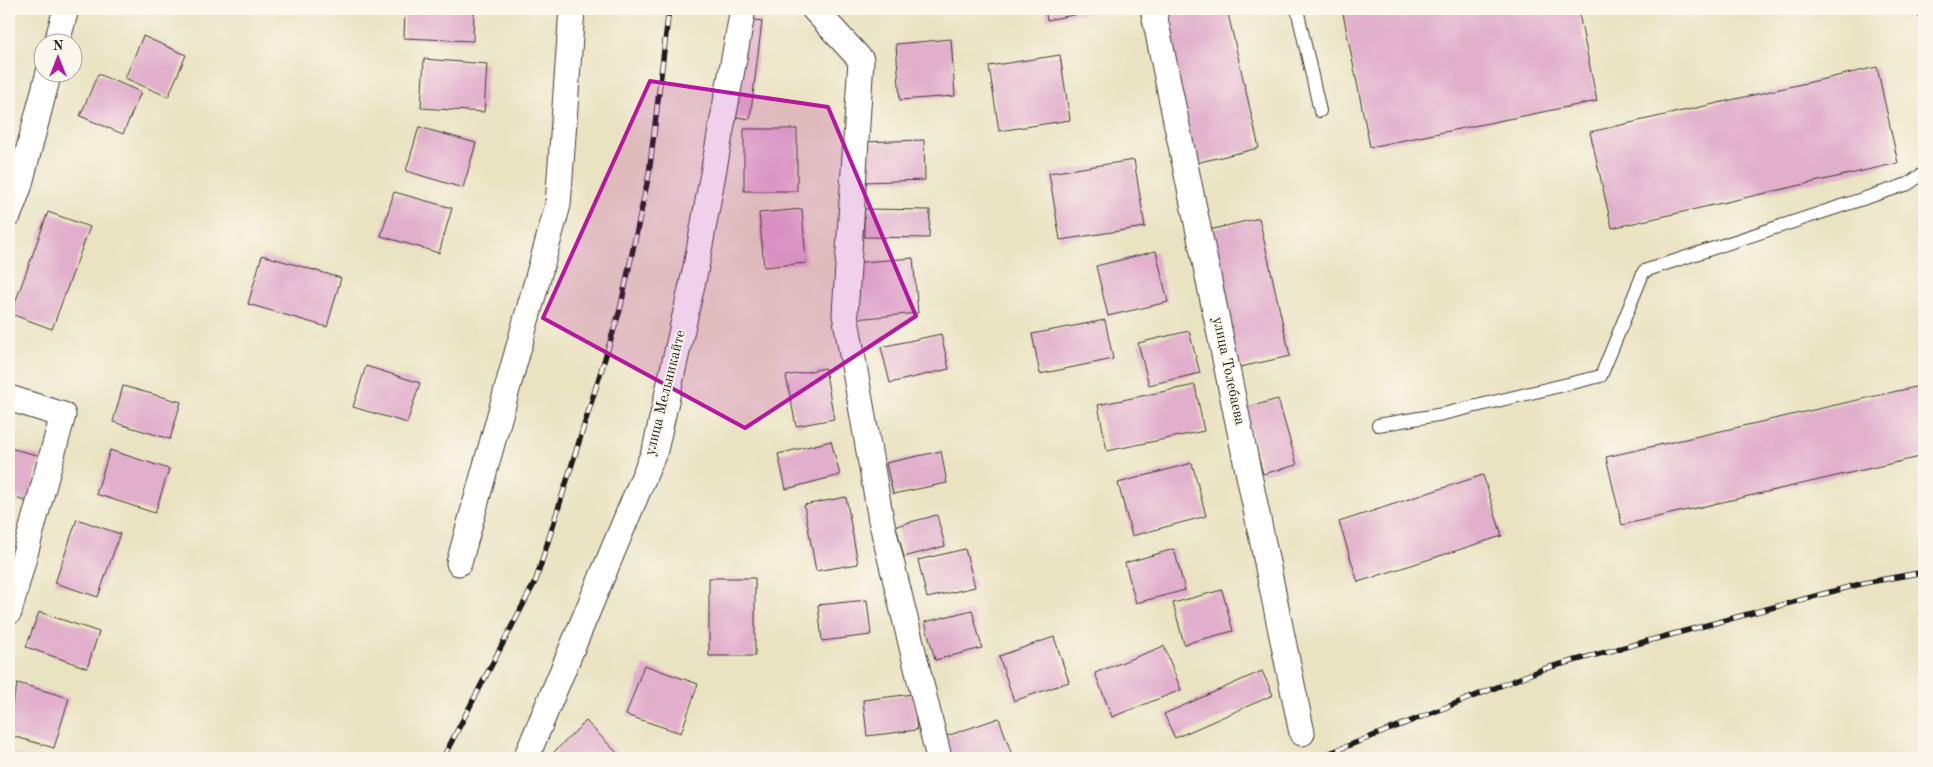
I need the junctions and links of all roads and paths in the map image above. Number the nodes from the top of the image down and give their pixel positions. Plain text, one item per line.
1 (66, 9) edge
2 (572, 9) edge
3 (743, 9) edge
4 (814, 9) edge
5 (1153, 9) edge
6 (1297, 9) edge
7 (1923, 9) edge
8 (1924, 13) edge
9 (60, 32) edge
10 (46, 82) edge
11 (1320, 111) dead end
12 (1924, 173) edge
13 (9, 214) edge
14 (9, 398) edge
15 (1378, 425) dead end
16 (460, 563) dead end
17 (9, 612) edge
18 (1302, 734) dead end
19 (526, 758) edge
20 (939, 758) edge

1 - 9 street
2 - 16 street
3 - 19 street, улица Мельникайте
4 - 20 street
5 - 18 street, улица Толебаева
6 - 11 lane
7 - 8 lane
10 - 13 street
12 - 15 lane
14 - 17 street

